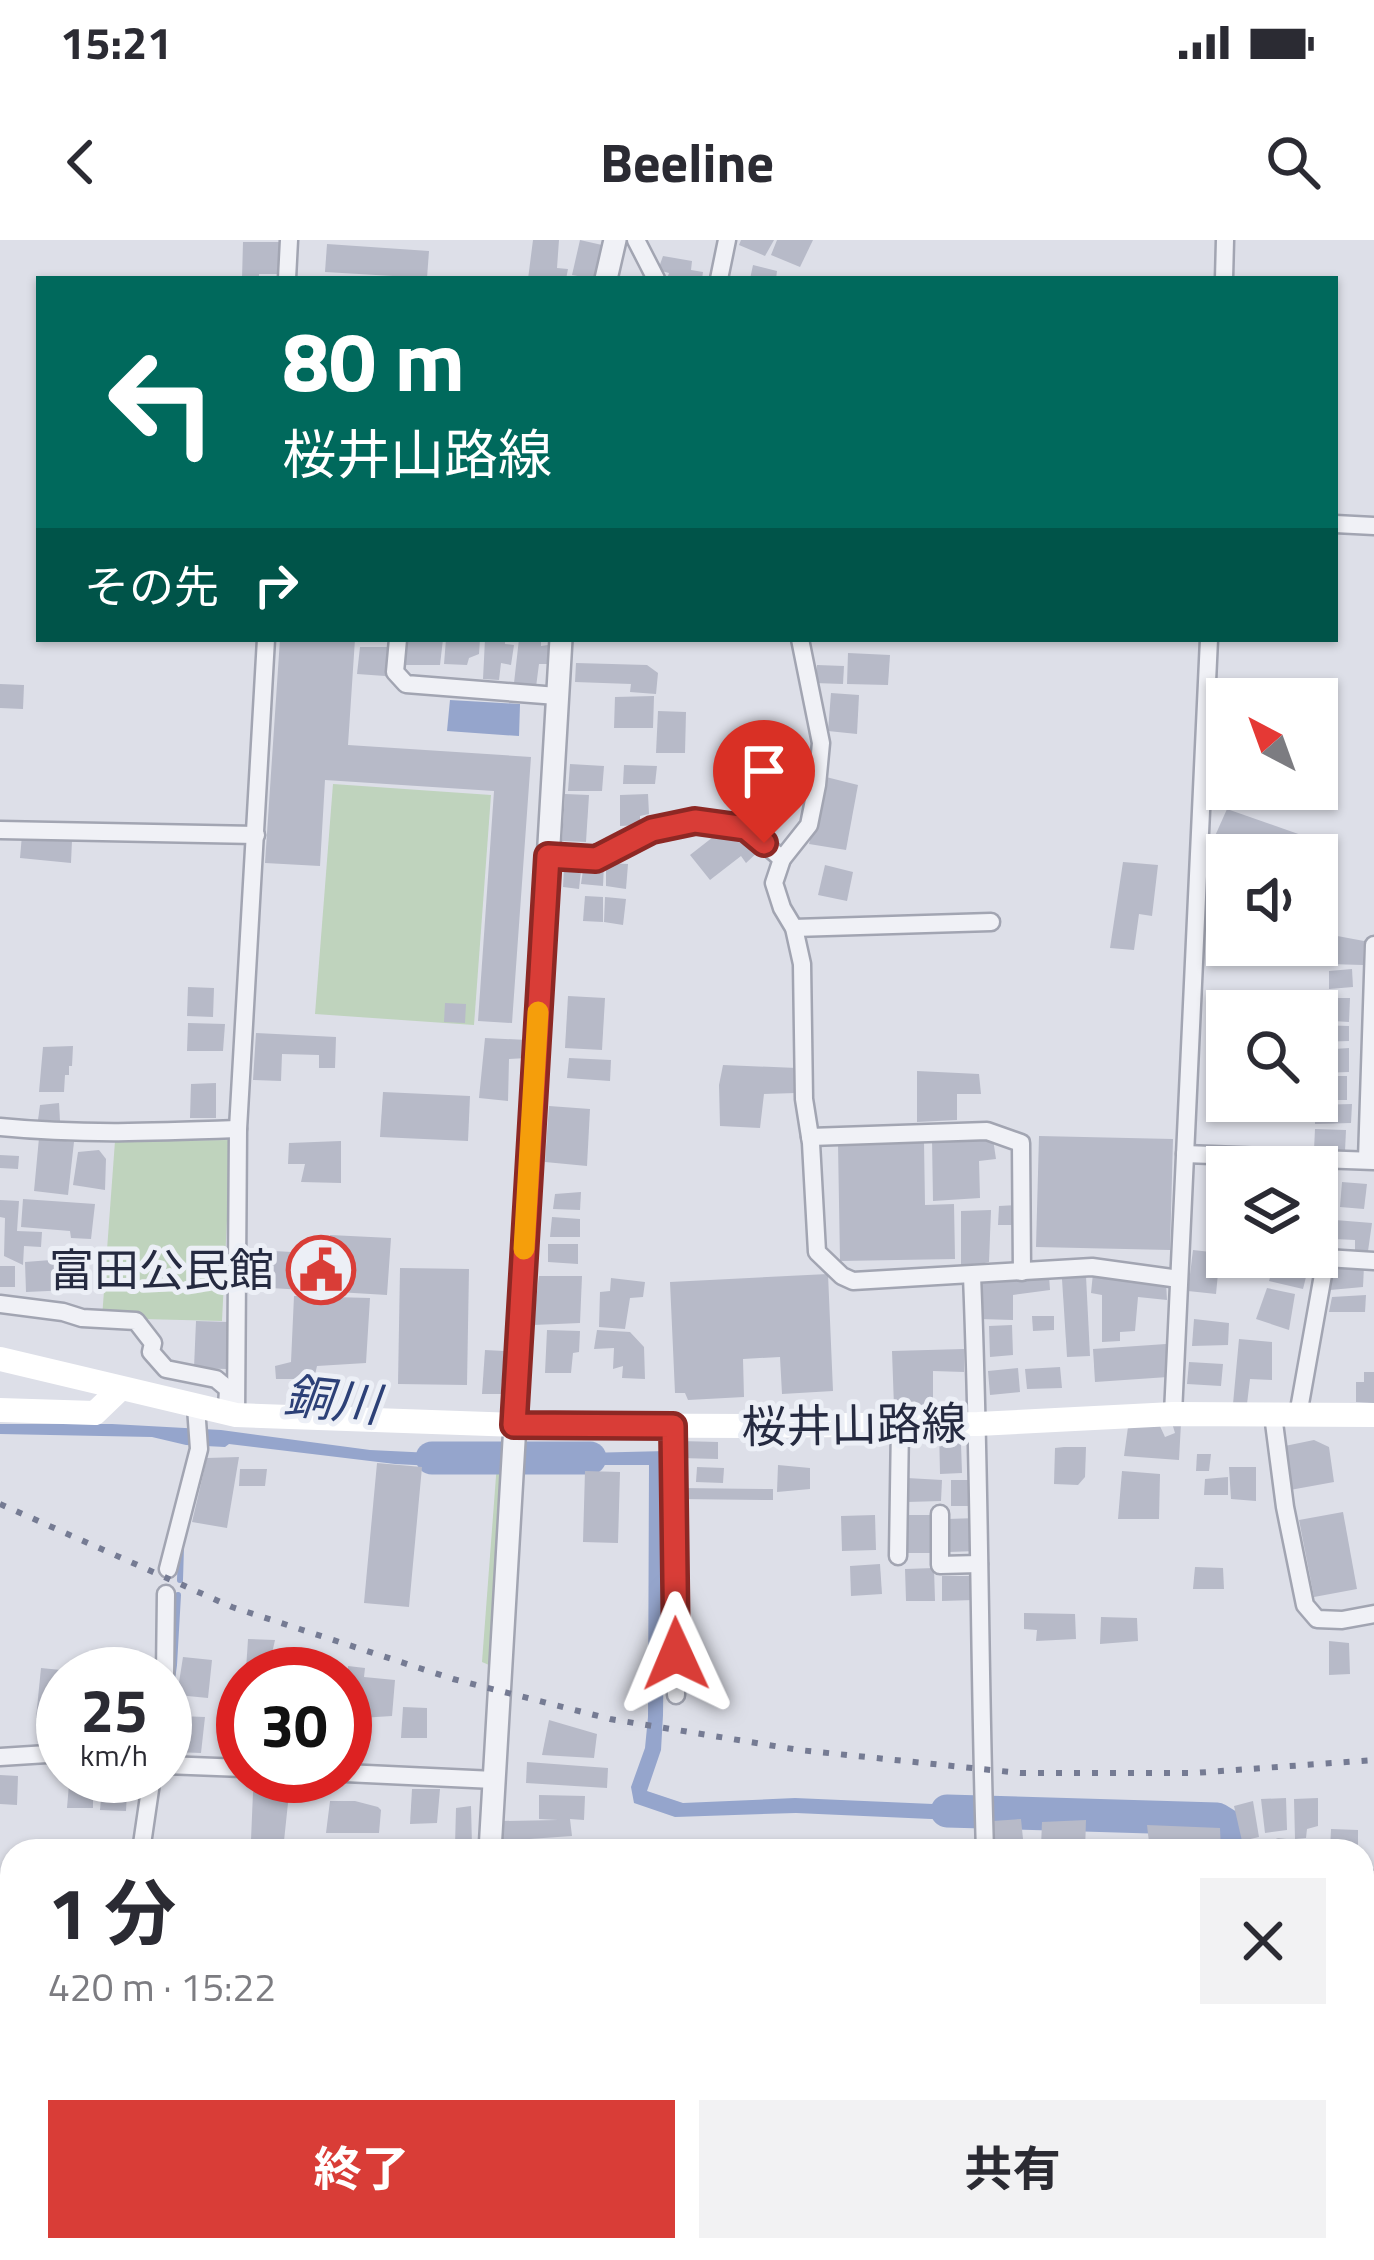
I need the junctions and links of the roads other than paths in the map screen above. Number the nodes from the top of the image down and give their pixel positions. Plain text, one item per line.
1 (289, 240) edge
2 (615, 240) edge
3 (636, 240) edge
4 (727, 240) edge
5 (1226, 240) edge
6 (287, 276) edge
7 (607, 276) edge
8 (654, 276) edge
9 (720, 276) edge
10 (1224, 276) edge
11 (1338, 524) edge
12 (1374, 526) edge
13 (266, 642) edge
14 (398, 642) edge
15 (561, 642) edge
16 (801, 642) edge
17 (1209, 642) edge
18 (557, 696) junction
19 (0, 830) edge
20 (256, 835) junction
21 (548, 856) junction
22 (782, 859) junction
23 (992, 922) dead end
24 (794, 928) junction
25 (1374, 945) edge
26 (0, 1127) edge
27 (238, 1129) junction
28 (810, 1137) junction
29 (1185, 1154) junction
30 (1371, 1161) edge
31 (1374, 1261) edge
32 (1022, 1272) junction
33 (972, 1276) junction
34 (1180, 1280) junction
35 (0, 1304) edge
36 (0, 1359) edge
37 (120, 1389) junction
38 (196, 1407) junction
39 (0, 1410) edge
40 (231, 1414) junction
41 (1173, 1414) junction
42 (1286, 1415) junction
43 (1374, 1415) edge
44 (900, 1424) junction
45 (978, 1424) junction
46 (514, 1425) junction
47 (673, 1426) junction
48 (940, 1514) dead end
49 (898, 1556) dead end
50 (980, 1564) junction
51 (168, 1569) dead end
52 (166, 1594) dead end
53 (1374, 1614) edge
54 (165, 1647) edge
55 (676, 1695) dead end
56 (36, 1755) edge
57 (0, 1757) edge
58 (372, 1774) edge
59 (494, 1780) junction
60 (148, 1803) edge
61 (143, 1839) edge
62 (491, 1839) edge
63 (984, 1839) edge

1 - 6 street
2 - 7 street
3 - 8 street
4 - 9 street
5 - 10 street
11 - 12 street
13 - 20 street
14 - 18 street
15 - 18 street
16 - 22 street
17 - 29 street
18 - 21 street
19 - 20 street
20 - 27 street
21 - 22 street
21 - 46 street
22 - 24 street
23 - 24 street
24 - 28 street
25 - 30 street
26 - 27 street
27 - 40 street
28 - 32 street
28 - 33 street
29 - 30 street
29 - 34 street
31 - 42 street
32 - 33 street
32 - 34 street
33 - 45 street
34 - 41 street
35 - 40 street
36 - 37 main road, 桜井山路線
37 - 38 main road, 桜井山路線
37 - 39 main road
38 - 40 main road, 桜井山路線
38 - 51 street
40 - 46 main road, 桜井山路線
41 - 42 main road, 桜井山路線
41 - 45 main road, 桜井山路線
42 - 43 main road, 桜井山路線
42 - 53 street
44 - 45 main road, 桜井山路線
44 - 47 main road, 桜井山路線
44 - 49 street
45 - 50 street
46 - 47 main road, 桜井山路線
46 - 59 street
47 - 55 street
48 - 50 street
50 - 63 street
52 - 54 street
56 - 57 street
58 - 59 street
59 - 62 street
60 - 61 street

